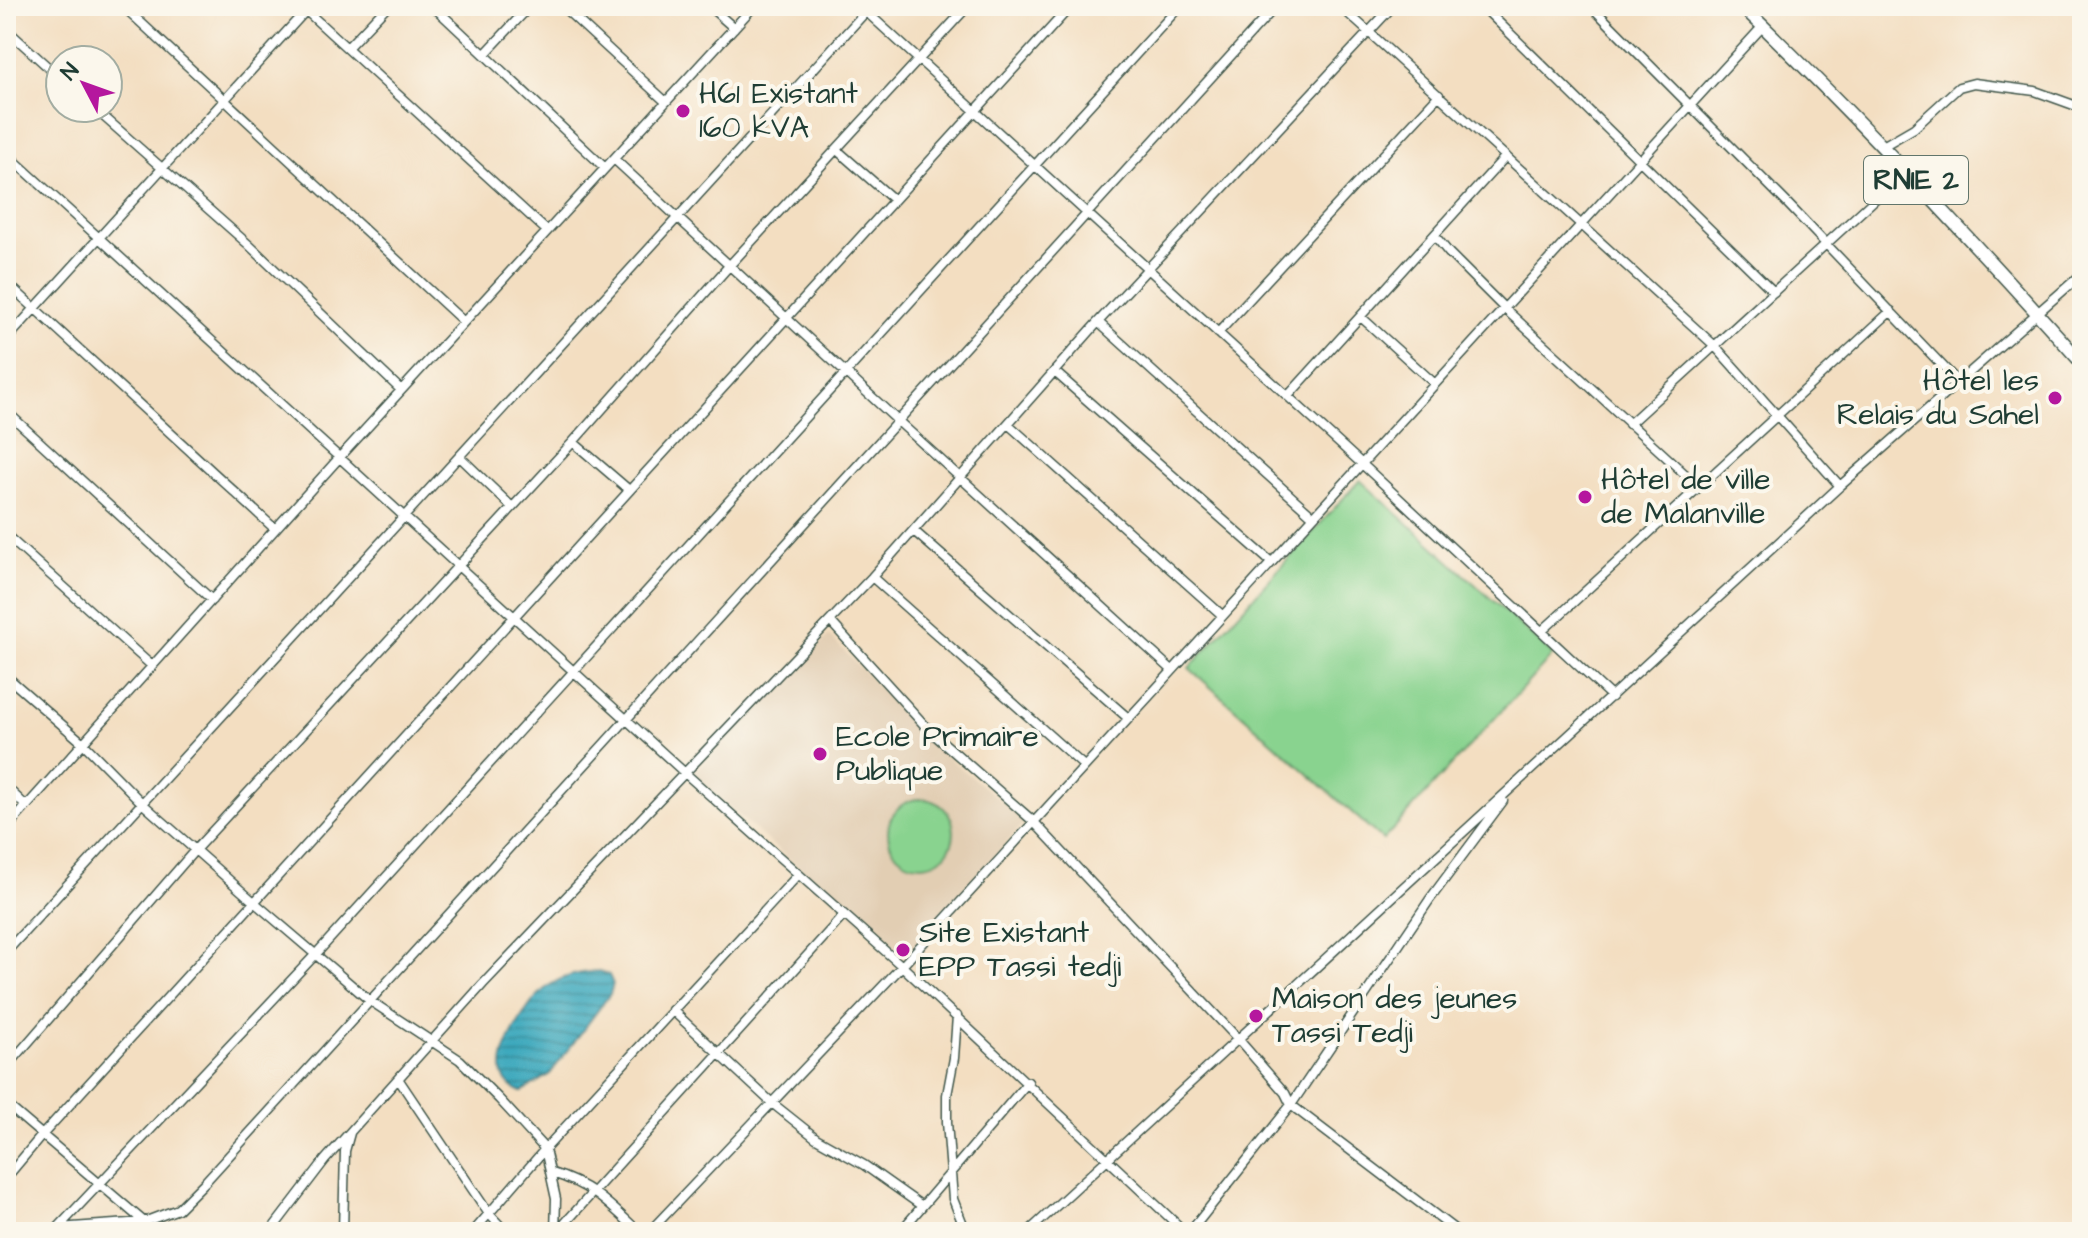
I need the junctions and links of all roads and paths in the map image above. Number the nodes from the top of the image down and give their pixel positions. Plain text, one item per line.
1 (123, 6) edge
2 (387, 6) edge
3 (433, 6) edge
4 (530, 6) edge
5 (562, 6) edge
6 (709, 6) edge
7 (754, 6) edge
8 (968, 6) edge
9 (1071, 6) edge
10 (1180, 6) edge
11 (1276, 6) edge
12 (1340, 6) edge
13 (1393, 6) edge
14 (1482, 6) edge
15 (1591, 6) edge
16 (1742, 6) edge
17 (306, 7) edge
18 (866, 8) edge
19 (1763, 26) junction
20 (734, 28) junction
21 (6, 29) edge
22 (1369, 33) junction
23 (347, 48) junction
24 (485, 54) junction
25 (920, 60) junction
26 (44, 63) edge
27 (1439, 95) junction
28 (225, 99) junction
29 (666, 102) junction
30 (1691, 105) junction
31 (2082, 108) edge
32 (975, 111) junction
33 (112, 124) edge
34 (1883, 146) junction
35 (837, 150) junction
36 (6, 153) edge
37 (1506, 156) junction
38 (614, 159) junction
39 (1639, 161) junction
40 (1035, 164) junction
41 (605, 168) junction
42 (162, 169) junction
43 (1907, 170) junction
44 (894, 200) junction
45 (1086, 212) junction
46 (678, 218) junction
47 (1580, 224) junction
48 (547, 231) junction
49 (1435, 236) junction
50 (99, 238) junction
51 (1826, 244) junction
52 (729, 266) junction
53 (1148, 268) junction
54 (2082, 274) edge
55 (6, 282) edge
56 (1774, 292) junction
57 (35, 308) junction
58 (1504, 308) junction
59 (1891, 311) junction
60 (2037, 312) junction
61 (1361, 317) junction
62 (786, 318) junction
63 (464, 322) junction
64 (1098, 322) junction
65 (1218, 333) junction
66 (6, 340) edge
67 (1715, 346) junction
68 (2082, 363) edge
69 (846, 371) junction
70 (1055, 372) junction
71 (1957, 381) junction
72 (1435, 384) junction
73 (401, 390) junction
74 (1288, 396) junction
75 (6, 411) edge
76 (1777, 415) junction
77 (898, 421) junction
78 (1008, 424) junction
79 (1629, 424) junction
80 (573, 442) junction
81 (340, 457) junction
82 (461, 458) junction
83 (1362, 464) junction
84 (961, 478) junction
85 (1840, 486) junction
86 (1699, 487) junction
87 (629, 490) junction
88 (512, 507) junction
89 (1313, 516) junction
90 (404, 517) junction
91 (275, 529) junction
92 (914, 531) junction
93 (6, 535) edge
94 (1271, 562) junction
95 (459, 566) junction
96 (872, 577) junction
97 (212, 600) junction
98 (1222, 615) junction
99 (514, 617) junction
100 (830, 621) junction
101 (1542, 631) junction
102 (152, 666) junction
103 (1172, 670) junction
104 (573, 671) junction
105 (6, 676) edge
106 (1612, 697) junction
107 (1128, 718) junction
108 (627, 720) junction
109 (83, 743) junction
110 (1084, 766) junction
111 (686, 774) junction
112 (1515, 784) junction
113 (6, 787) edge
114 (143, 804) junction
115 (26, 806) junction
116 (1033, 821) junction
117 (6, 829) edge
118 (195, 850) junction
119 (798, 875) junction
120 (254, 902) junction
121 (844, 915) junction
122 (6, 952) edge
123 (316, 954) junction
124 (902, 966) junction
125 (369, 1000) junction
126 (672, 1010) junction
127 (957, 1016) junction
128 (1239, 1040) junction
129 (434, 1041) junction
130 (718, 1054) junction
131 (6, 1068) edge
132 (399, 1080) junction
133 (1028, 1082) junction
134 (772, 1103) junction
135 (6, 1104) edge
136 (1291, 1105) junction
137 (350, 1131) junction
138 (43, 1134) junction
139 (545, 1149) junction
140 (1108, 1158) junction
141 (952, 1171) junction
142 (552, 1173) junction
143 (6, 1178) edge
144 (102, 1184) junction
145 (595, 1190) junction
146 (922, 1206) junction
147 (489, 1214) junction
148 (144, 1222) junction
149 (56, 1230) edge
150 (156, 1232) edge
151 (270, 1232) edge
152 (343, 1232) edge
153 (473, 1232) edge
154 (506, 1232) edge
155 (556, 1232) edge
156 (639, 1232) edge
157 (649, 1232) edge
158 (900, 1232) edge
159 (966, 1232) edge
160 (1028, 1232) edge
161 (1188, 1232) edge
162 (1458, 1232) edge

1 - 28 street
2 - 23 street
3 - 24 street
4 - 24 street
5 - 29 street
6 - 20 street
7 - 20 street
8 - 25 street
9 - 32 street
10 - 40 street
11 - 45 street
12 - 22 street
13 - 22 street
14 - 39 street
15 - 30 street
16 - 19 main road, RNIE 2 / RNIE 2
17 - 23 street
17 - 28 street
18 - 25 street
18 - 46 street
19 - 30 street
19 - 34 main road, RNIE 2 / RNIE 2
20 - 29 street
21 - 26 street
22 - 27 street
22 - 53 street
23 - 48 street
24 - 41 street
25 - 32 street
25 - 35 street
27 - 37 street
27 - 65 street
28 - 42 street
28 - 63 street
29 - 38 street
30 - 39 street
30 - 51 street
31 - 34 street
32 - 40 street
32 - 44 street
33 - 42 street
34 - 43 main road, RNIE 2 / RNIE 2
35 - 44 street
35 - 52 street
36 - 50 street
37 - 47 street
37 - 49 street
38 - 41 street
38 - 46 street
39 - 47 street
39 - 56 street
40 - 45 street
40 - 69 street
41 - 48 street
42 - 50 street
42 - 73 street
43 - 51 street
43 - 60 main road, RNIE 2 / RNIE 2
44 - 62 street
45 - 53 street
45 - 77 street
46 - 52 street
46 - 82 street
47 - 58 street
47 - 67 street
48 - 63 street
49 - 58 street
49 - 61 street
50 - 57 street
50 - 81 street
51 - 56 street
51 - 59 street
52 - 62 street
52 - 80 street
53 - 64 street
53 - 65 street
54 - 60 street
55 - 57 street
56 - 67 street
57 - 66 street
57 - 91 street
58 - 72 street
58 - 79 street
59 - 71 street
59 - 76 street
60 - 68 main road, RNIE 2 / RNIE 2
60 - 71 street
61 - 72 street
61 - 74 street
62 - 69 street
62 - 87 street
63 - 73 street
64 - 70 street
64 - 89 street
65 - 74 street
67 - 76 street
67 - 79 street
69 - 77 street
69 - 104 street
70 - 78 street
70 - 94 street
71 - 85 street
72 - 83 street
73 - 81 street
74 - 83 street
75 - 97 street
76 - 85 street
76 - 86 street
77 - 84 street
77 - 108 street
78 - 84 street
78 - 98 street
79 - 86 street
80 - 87 street
80 - 88 street
81 - 90 street
81 - 91 street
82 - 88 street
82 - 90 street
83 - 89 street
83 - 101 street
84 - 92 street
84 - 103 street
85 - 106 street
86 - 101 street
87 - 99 street
88 - 95 street
89 - 94 street
90 - 95 street
90 - 114 street
91 - 97 street
92 - 96 street
92 - 107 street
93 - 102 street
94 - 98 street
95 - 99 street
95 - 118 street
96 - 100 street
96 - 110 street
97 - 102 street
98 - 103 street
99 - 104 street
99 - 120 street
100 - 111 street
100 - 116 street
101 - 106 street
102 - 109 street
103 - 107 street
104 - 108 street
104 - 123 street
105 - 109 street
106 - 112 street
107 - 110 street
108 - 111 street
108 - 125 street
109 - 114 street
109 - 115 street
110 - 116 street
111 - 119 street
111 - 129 street
112 - 128 street
112 - 136 street
113 - 115 street
114 - 118 street
114 - 122 street
115 - 117 street
116 - 124 street
116 - 128 street
118 - 120 street
118 - 131 street
119 - 121 street
119 - 126 street
120 - 123 street
120 - 138 street
121 - 124 street
121 - 130 street
123 - 125 street
123 - 144 street
124 - 127 street
124 - 134 street
125 - 129 street
125 - 148 street
126 - 130 street
126 - 139 street
127 - 133 street
127 - 141 street
128 - 136 street
128 - 140 street
129 - 132 street
129 - 139 street
130 - 134 street
130 - 145 street
132 - 137 street
132 - 147 street
133 - 140 street
133 - 141 street
134 - 146 street
134 - 157 street
135 - 138 street
136 - 161 street
136 - 162 street
137 - 151 street
137 - 152 street
138 - 143 street
138 - 144 street
139 - 142 street
139 - 147 street
140 - 160 street
140 - 161 street
141 - 146 street
141 - 159 street
142 - 145 street
142 - 155 street
144 - 148 street
144 - 149 street
145 - 155 street
145 - 156 street
146 - 158 street
147 - 153 street
147 - 154 street
148 - 149 street
148 - 150 street

